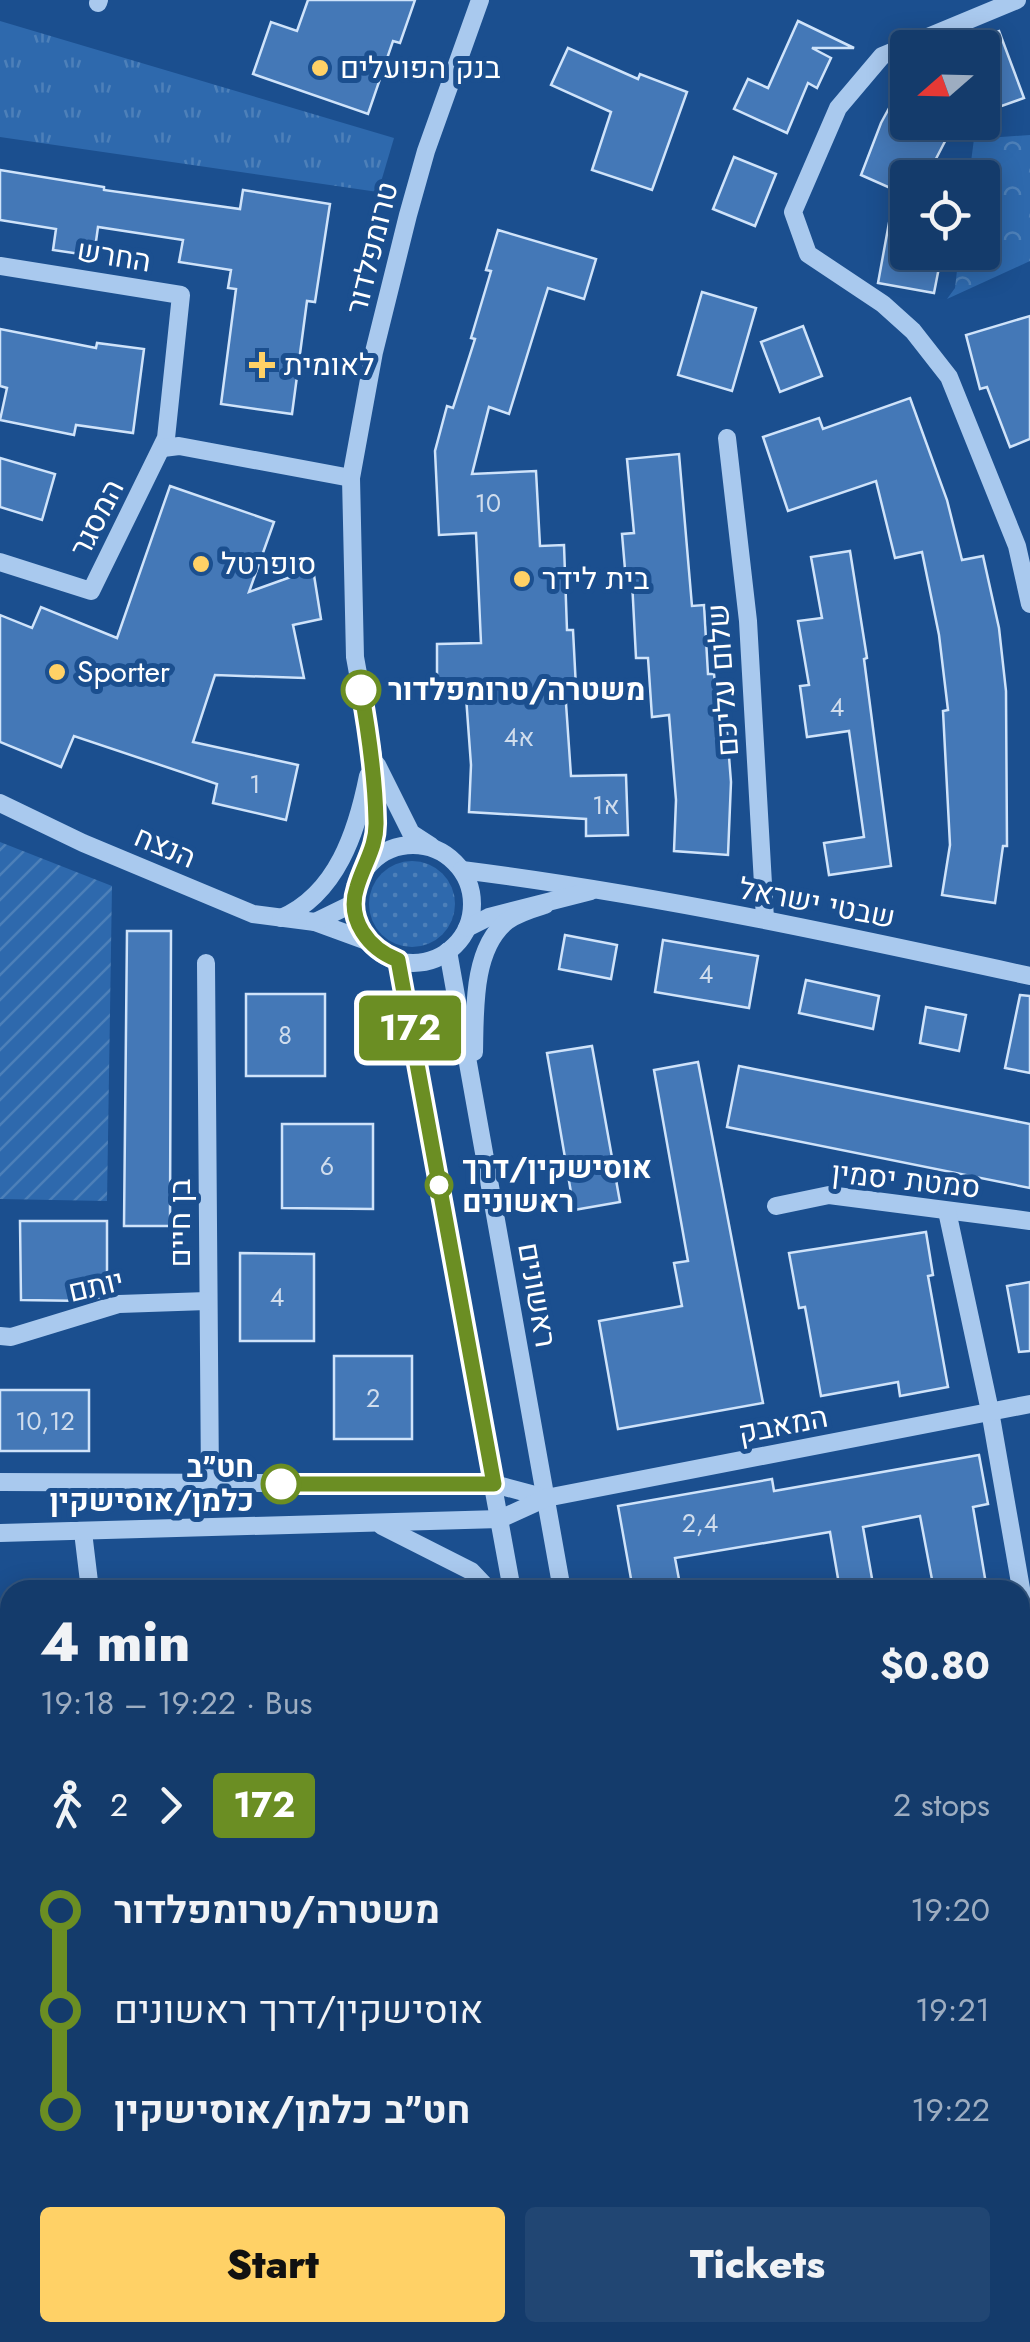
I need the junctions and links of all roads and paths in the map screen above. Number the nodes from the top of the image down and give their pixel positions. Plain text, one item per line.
1 (480, 0) edge
2 (1017, 0) edge
3 (0, 266) edge
4 (727, 438) dead end
5 (169, 444) junction
6 (351, 478) junction
7 (0, 562) edge
8 (1030, 604) edge
9 (373, 756) junction
10 (0, 803) edge
11 (435, 848) junction
12 (364, 870) junction
13 (462, 870) junction
14 (592, 891) junction
15 (354, 903) junction
16 (545, 905) junction
17 (281, 918) junction
18 (764, 919) junction
19 (314, 922) junction
20 (467, 928) junction
21 (368, 941) junction
22 (448, 951) junction
23 (398, 960) junction
24 (206, 963) dead end
25 (1030, 976) edge
26 (473, 1092) junction
27 (776, 1206) dead end
28 (947, 1211) junction
29 (1030, 1222) edge
30 (207, 1301) junction
31 (0, 1336) edge
32 (1030, 1404) edge
33 (990, 1412) junction
34 (0, 1482) edge
35 (210, 1484) junction
36 (494, 1484) junction
37 (546, 1498) junction
38 (500, 1519) junction
39 (378, 1523) junction
40 (0, 1532) edge
41 (83, 1532) junction
42 (89, 1580) edge
43 (480, 1580) edge
44 (510, 1580) edge
45 (560, 1580) edge
46 (1019, 1580) edge

1 - 6 street, טרומפלדור
2 - 8 street
3 - 5 street, החרש
4 - 18 street, שלום עליכם
5 - 6 street
5 - 7 street, המסגר
6 - 9 street, טרומפלדור
9 - 11 street, טרומפלדור
9 - 12 street, טרומפלדור
9 - 17 street
10 - 17 street, הנצח
11 - 12 street
11 - 13 street
12 - 15 street
13 - 14 street, שבטי ישראל
13 - 20 street
14 - 16 street, שבטי ישראל
14 - 18 street, שבטי ישראל
15 - 19 street
15 - 21 street
16 - 20 street, שבטי ישראל
16 - 26 street
17 - 19 street, הנצח
18 - 25 street, שבטי ישראל
19 - 21 street, הנצח
20 - 22 street
21 - 23 street
22 - 23 street
22 - 26 street, ראשונים
23 - 36 street
24 - 30 street, בן חיים
26 - 37 street, ראשונים
27 - 28 street, סמטת יסמין
28 - 29 street, סמטת יסמין
28 - 33 street
30 - 31 street, יותם
30 - 35 street, בן חיים
32 - 33 street, המאבק
33 - 37 street, המאבק
33 - 46 street
34 - 35 street
35 - 36 street
36 - 37 street
36 - 38 street
37 - 38 street
37 - 45 street, ראשונים
38 - 39 street
38 - 44 street
39 - 41 street
39 - 43 street
40 - 41 street
41 - 42 street

